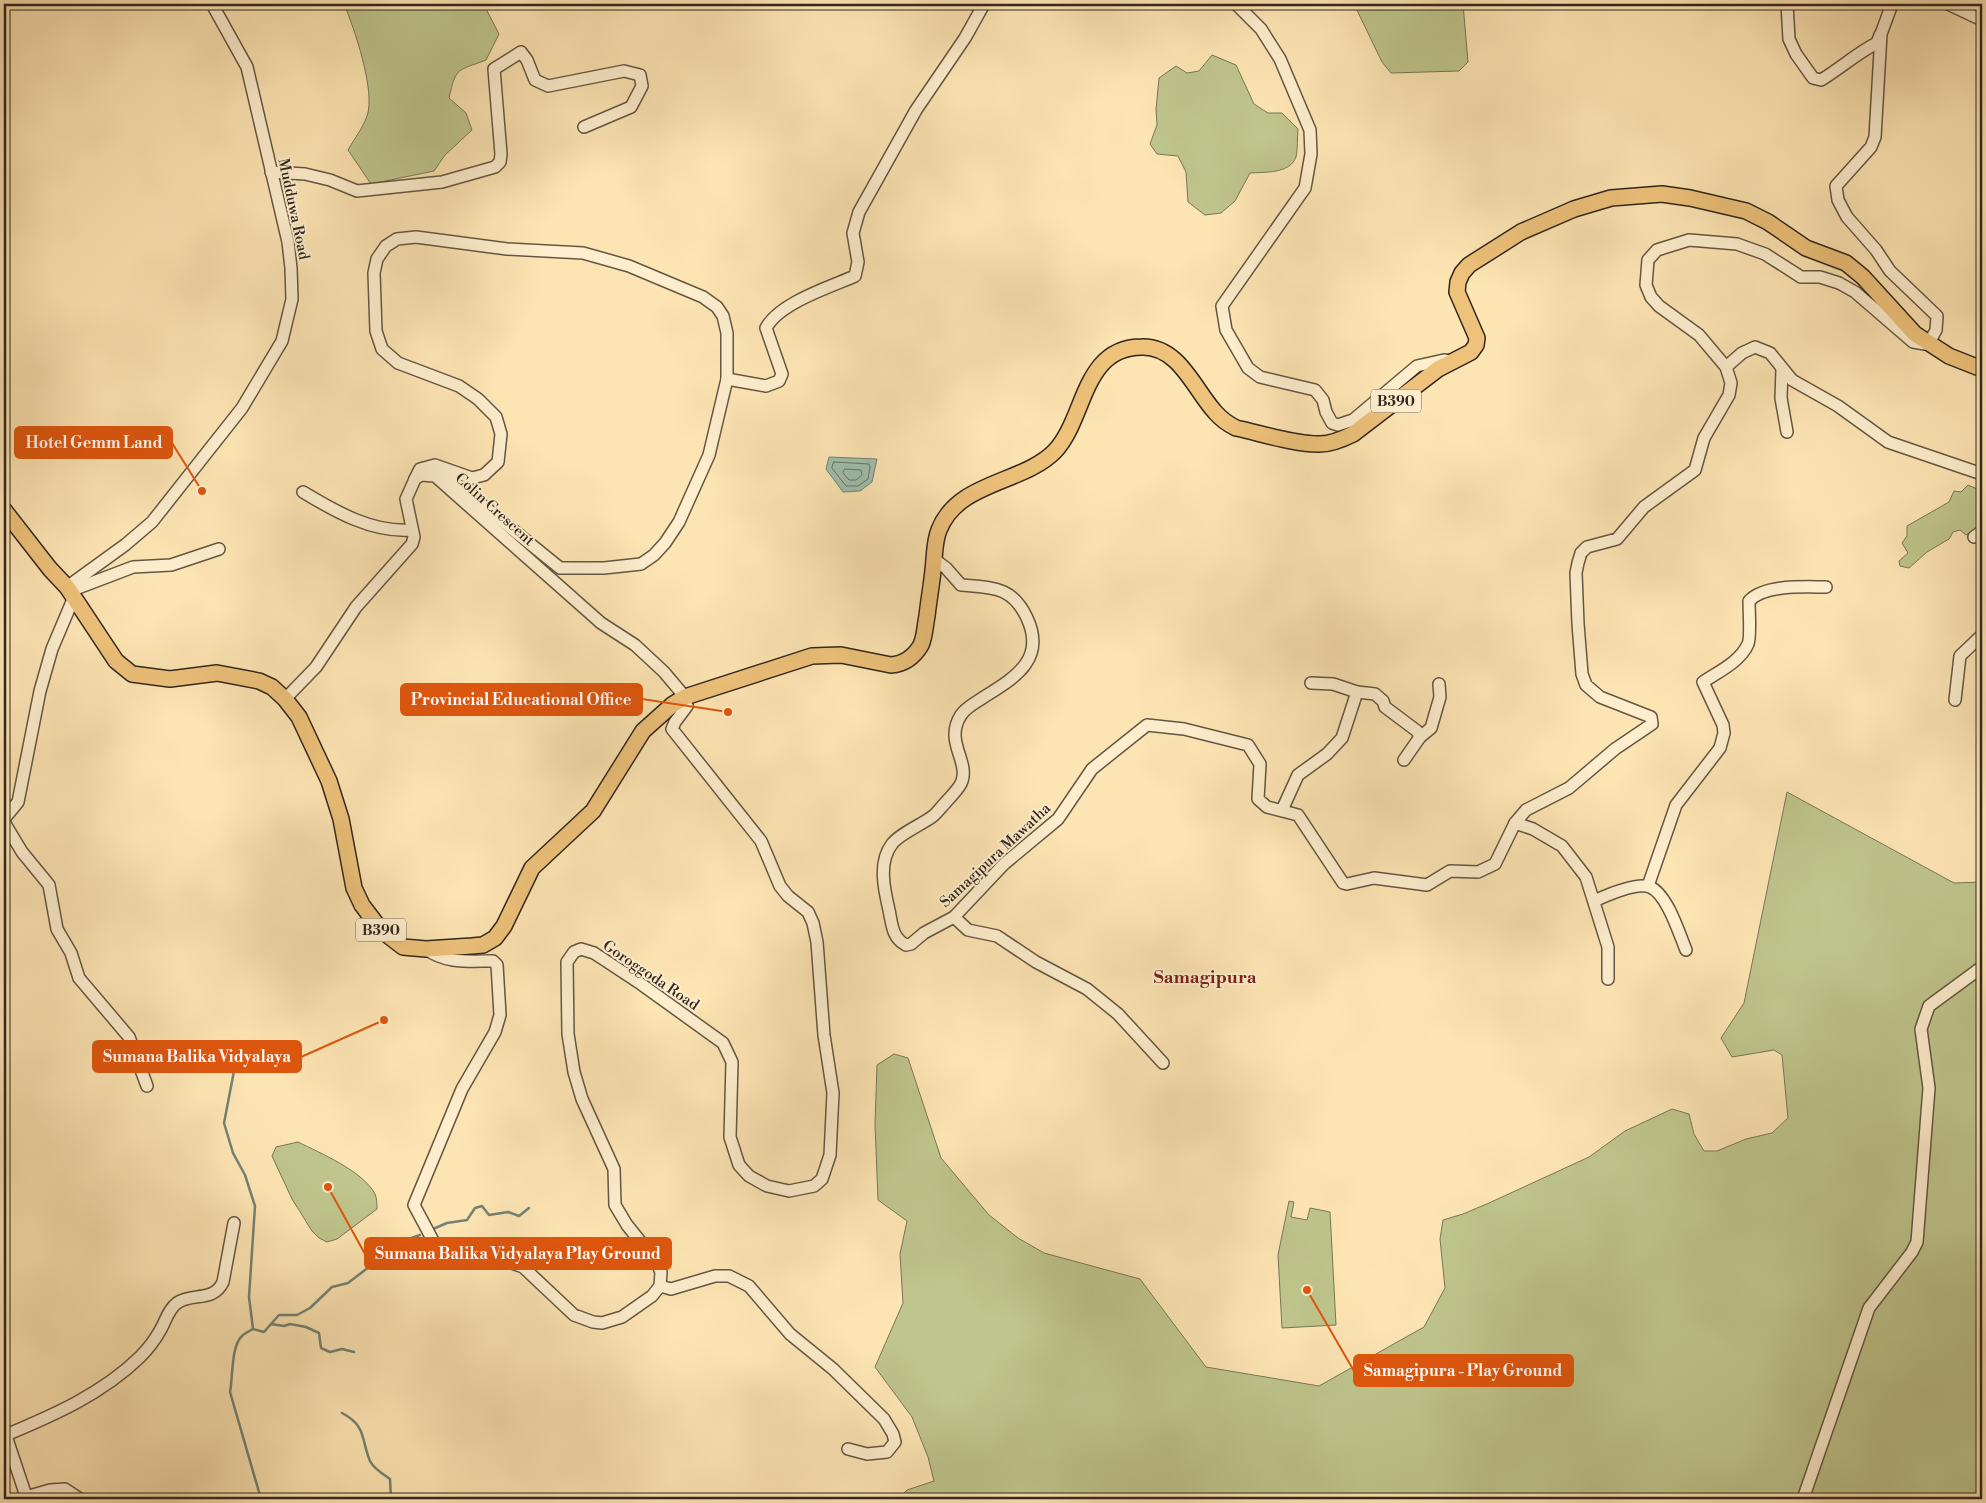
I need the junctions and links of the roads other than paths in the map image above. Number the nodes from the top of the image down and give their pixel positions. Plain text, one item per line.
1 (212, 4) edge
2 (984, 4) edge
3 (1236, 4) edge
4 (1787, 4) edge
5 (1892, 4) edge
6 (1948, 4) edge
7 (1982, 20) edge
8 (1881, 34) junction
9 (584, 127) dead end
10 (270, 172) junction
11 (1929, 343) junction
12 (1454, 362) junction
13 (1726, 367) junction
14 (1782, 369) junction
15 (1982, 369) edge
16 (727, 379) junction
17 (1787, 432) dead end
18 (1982, 474) edge
19 (435, 476) junction
20 (415, 479) junction
21 (303, 492) dead end
22 (4, 510) edge
23 (412, 530) junction
24 (219, 549) dead end
25 (934, 559) junction
26 (1826, 587) dead end
27 (70, 592) junction
28 (1982, 634) edge
29 (1311, 683) dead end
30 (1439, 684) dead end
31 (1357, 692) junction
32 (683, 698) junction
33 (285, 699) junction
34 (1955, 700) dead end
35 (1420, 737) junction
36 (1404, 760) dead end
37 (1282, 810) junction
38 (4, 821) edge
39 (1515, 823) junction
40 (1648, 886) junction
41 (1594, 901) junction
42 (954, 917) junction
43 (426, 949) junction
44 (1686, 950) dead end
45 (1982, 967) edge
46 (1608, 979) dead end
47 (1163, 1062) dead end
48 (148, 1086) dead end
49 (234, 1223) dead end
50 (660, 1286) junction
51 (5, 1433) edge
52 (848, 1449) dead end
53 (27, 1498) edge
54 (80, 1499) edge
55 (1803, 1499) edge

1 - 10 street, Mudduwa Road
2 - 16 street
3 - 12 street
4 - 8 street
5 - 8 street
6 - 7 street
8 - 11 street
9 - 10 street
10 - 27 street, Mudduwa Road
11 - 12 main road, B390
11 - 13 street
11 - 15 main road, B390
12 - 25 main road, B390
13 - 14 street
13 - 39 street, Samagipura Mawatha
14 - 17 street
14 - 18 street
16 - 19 street
16 - 20 street
19 - 20 street, Colin Crescent
19 - 32 street, Colin Crescent
20 - 23 street
21 - 23 street
22 - 27 main road, B390
23 - 33 street
24 - 27 street
25 - 32 main road, B390
25 - 42 street, Samagipura Mawatha
26 - 40 street
27 - 33 main road, B390
27 - 38 street
28 - 34 street
29 - 31 street
30 - 35 street
31 - 35 street
31 - 37 street
32 - 43 main road, B390
32 - 50 street, Goroggoda Road
33 - 43 main road, B390
35 - 36 street
37 - 39 street, Samagipura Mawatha
37 - 42 street, Samagipura Mawatha
38 - 48 street
39 - 41 street
40 - 41 street
40 - 44 street
41 - 46 street
42 - 47 street
43 - 50 street
45 - 55 street
49 - 51 street
50 - 52 street
51 - 53 street
53 - 54 street

